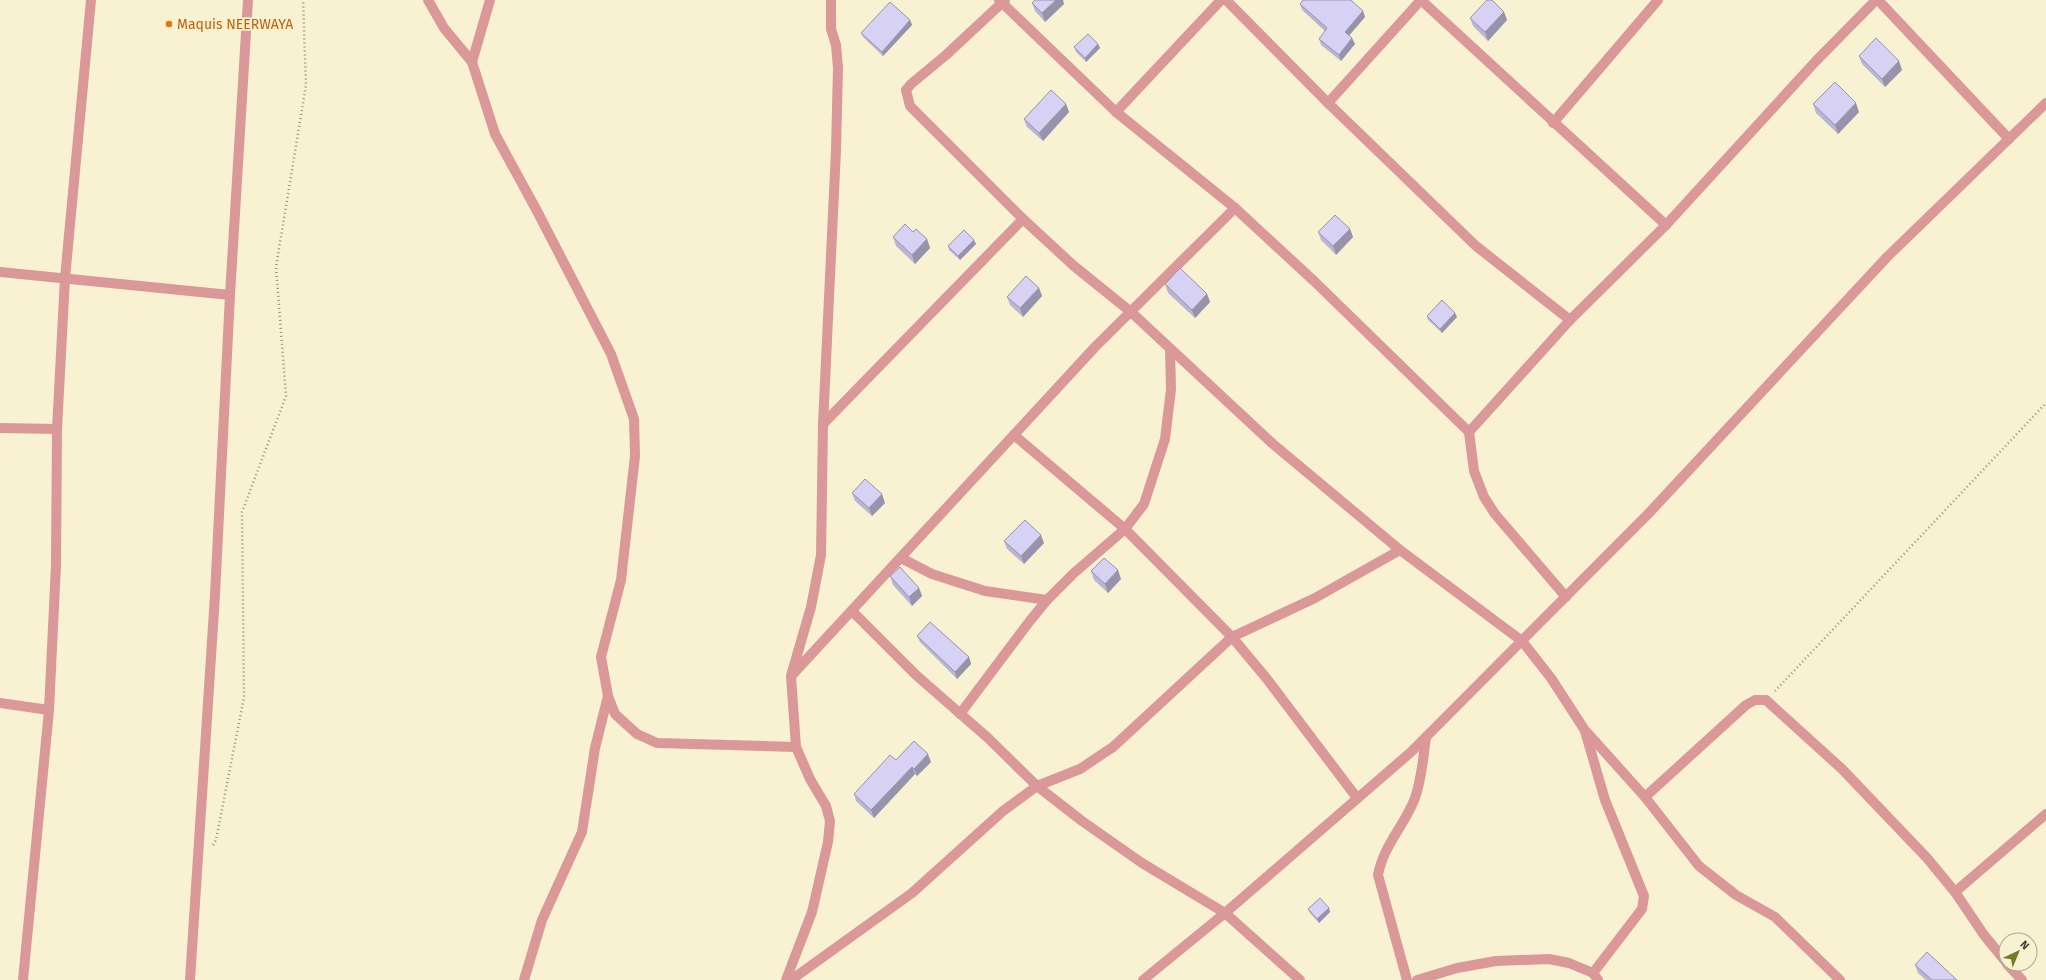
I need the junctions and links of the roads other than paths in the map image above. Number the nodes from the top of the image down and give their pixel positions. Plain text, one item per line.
1 (91, 0) edge
2 (248, 0) edge
3 (428, 0) edge
4 (490, 0) edge
5 (831, 0) edge
6 (1221, 0) edge
7 (1226, 0) edge
8 (1421, 0) edge
9 (1658, 0) edge
10 (1877, 0) edge
11 (1002, 1) edge
12 (472, 62) junction
13 (1328, 103) junction
14 (2046, 103) edge
15 (1116, 112) junction
16 (1553, 123) junction
17 (2009, 139) junction
18 (1235, 208) junction
19 (1023, 218) junction
20 (1666, 225) junction
21 (0, 272) edge
22 (65, 278) junction
23 (230, 295) junction
24 (1131, 312) junction
25 (1570, 320) junction
26 (1170, 349) junction
27 (823, 424) junction
28 (0, 428) edge
29 (57, 429) junction
30 (1469, 432) junction
31 (1014, 435) junction
32 (1125, 529) junction
33 (1400, 550) junction
34 (901, 558) junction
35 (1566, 597) junction
36 (1048, 600) junction
37 (852, 611) junction
38 (1232, 637) junction
39 (1522, 641) junction
40 (791, 676) junction
41 (608, 696) junction
42 (0, 703) edge
43 (49, 710) junction
44 (960, 714) junction
45 (1584, 729) junction
46 (1426, 737) junction
47 (796, 747) junction
48 (1037, 786) junction
49 (1645, 797) junction
50 (1358, 798) junction
51 (2046, 814) edge
52 (1954, 892) junction
53 (1225, 913) junction
54 (1998, 952) edge
55 (2015, 972) edge
56 (1595, 977) edge
57 (23, 980) edge
58 (190, 980) edge
59 (524, 980) edge
60 (786, 980) edge
61 (791, 980) edge
62 (1143, 980) edge
63 (1300, 980) edge
64 (1407, 980) edge
65 (1418, 980) edge
66 (1840, 980) edge
67 (2022, 980) edge

1 - 22 street
2 - 23 street
3 - 12 street
4 - 12 street
5 - 27 street
6 - 15 street
7 - 13 street
8 - 13 street
8 - 16 street
9 - 16 street
10 - 17 street
10 - 20 street
11 - 15 street
11 - 19 street
12 - 41 street
13 - 25 street
14 - 17 street
15 - 18 street
16 - 20 street
17 - 35 street
18 - 24 street
18 - 30 street
19 - 24 street
19 - 27 street
20 - 25 street
21 - 22 street
22 - 23 street
22 - 29 street
23 - 58 street
24 - 26 street
24 - 31 street
25 - 30 street
26 - 32 street
26 - 33 street
27 - 40 street
28 - 29 street
29 - 43 street
30 - 35 street
31 - 32 street
31 - 34 street
32 - 36 street
32 - 38 street
33 - 38 street
33 - 39 street
34 - 36 street
34 - 37 street
35 - 39 street
36 - 44 street
37 - 40 street
37 - 44 street
38 - 48 street
38 - 50 street
39 - 45 street
39 - 46 street
40 - 47 street
41 - 47 street
41 - 59 street
42 - 43 street
43 - 57 street
44 - 48 street
45 - 49 street
45 - 56 street
46 - 50 street
46 - 64 street
47 - 60 street
48 - 53 street
48 - 61 street
49 - 52 street
49 - 66 street
50 - 53 street
51 - 52 street
52 - 54 street
53 - 62 street
53 - 63 street
55 - 67 street
56 - 65 street

